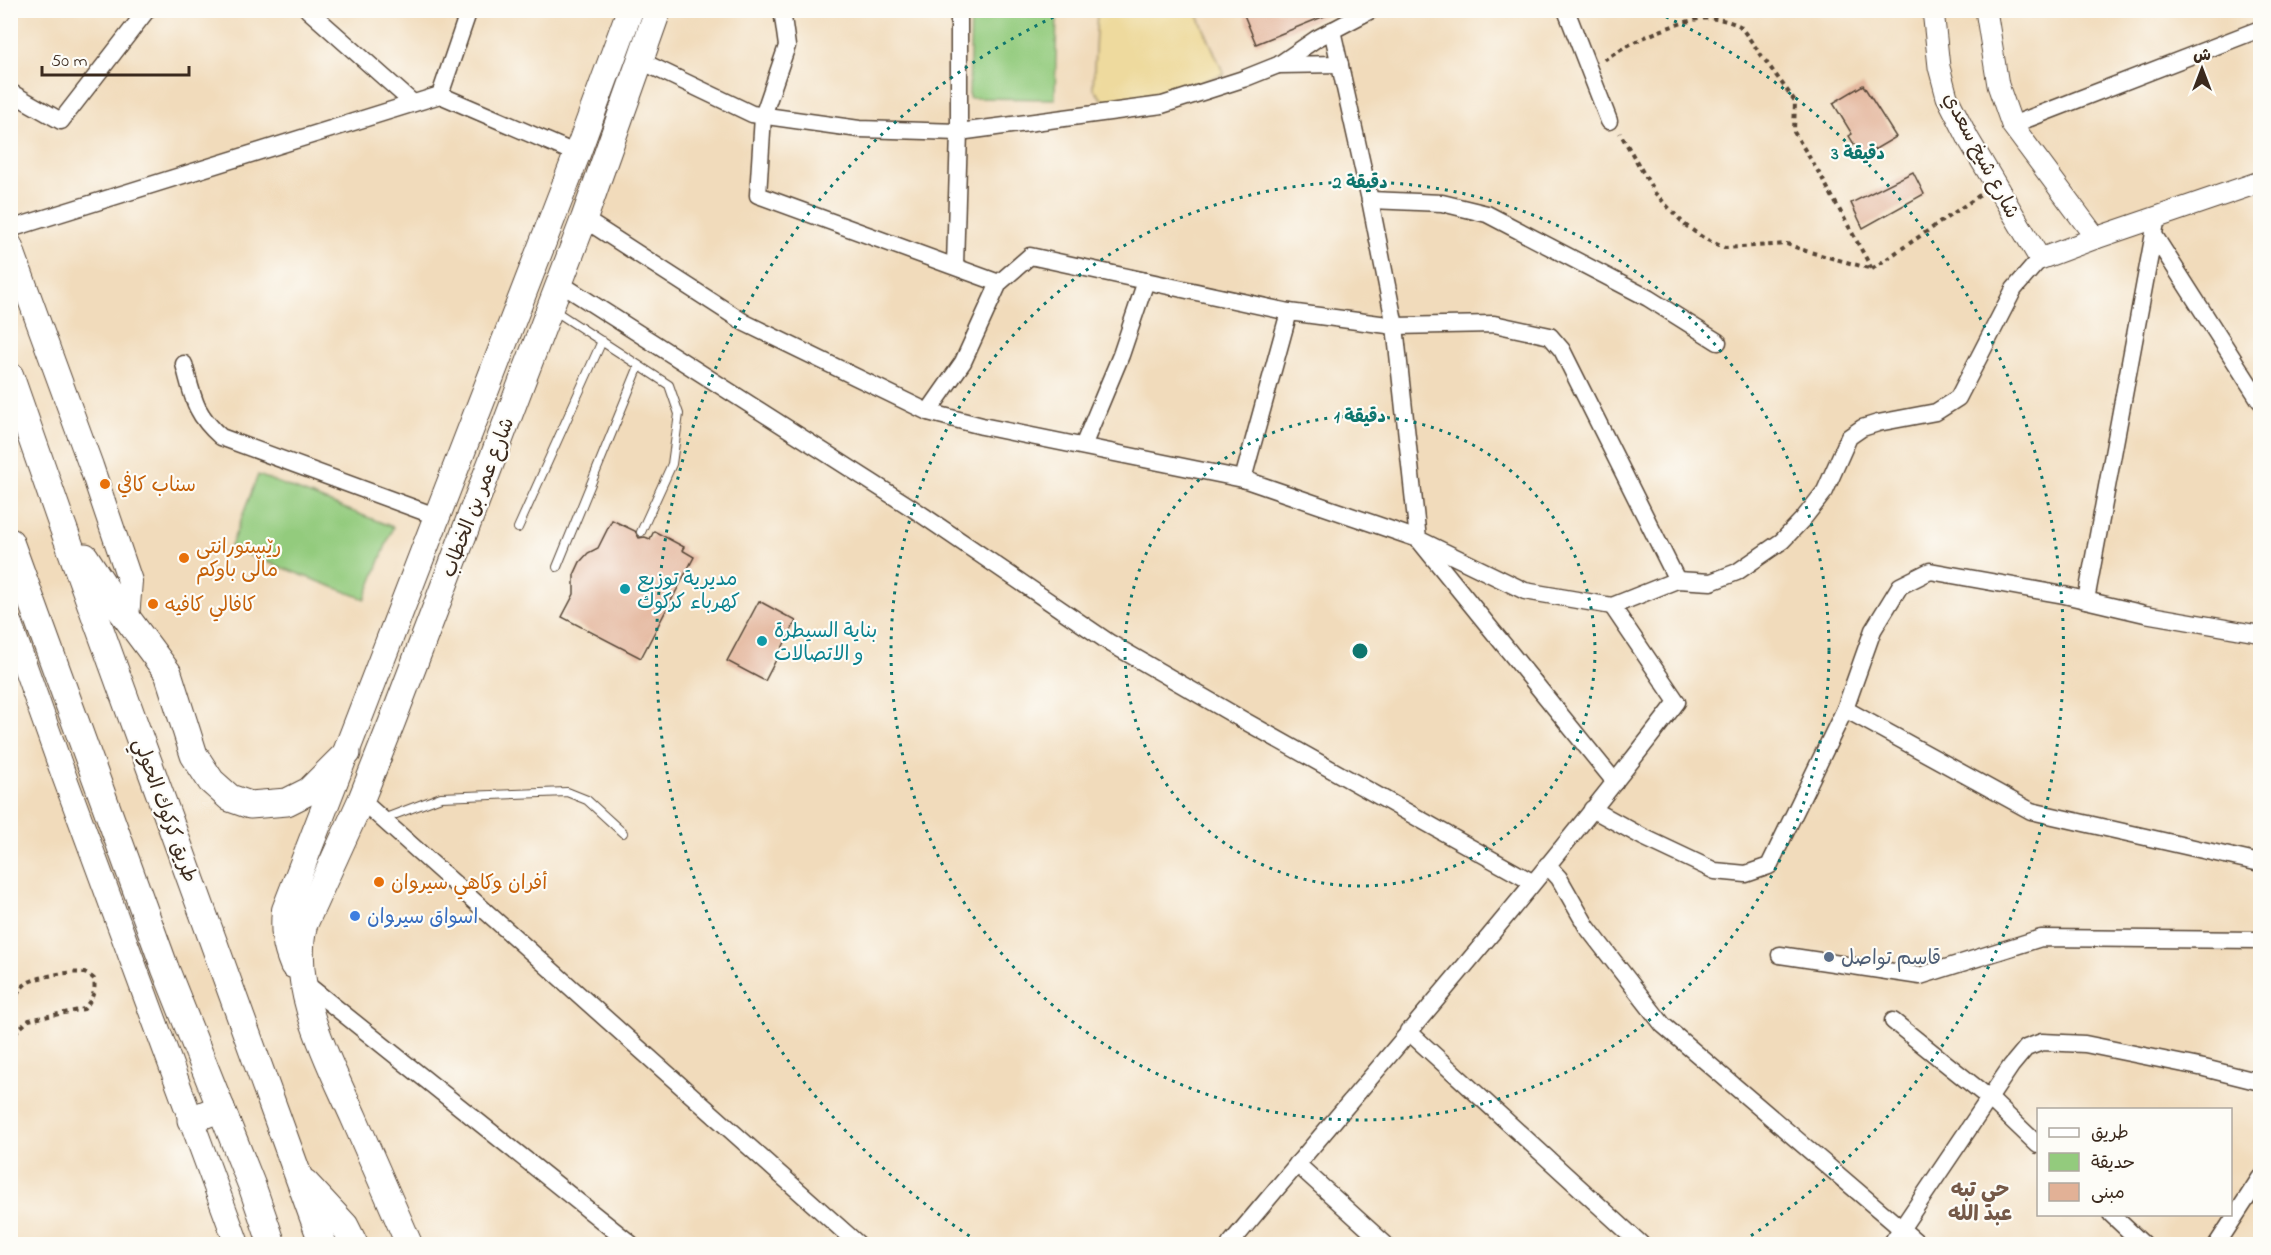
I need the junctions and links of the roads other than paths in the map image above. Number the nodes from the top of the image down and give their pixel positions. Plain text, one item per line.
1 (147, 10) edge
2 (308, 10) edge
3 (469, 10) edge
4 (630, 10) edge
5 (658, 10) edge
6 (782, 10) edge
7 (959, 10) edge
8 (1371, 10) edge
9 (1566, 10) edge
10 (1933, 10) edge
11 (1986, 10) edge
12 (1345, 21) edge
13 (2260, 29) edge
14 (639, 60) junction
15 (1340, 64) junction
16 (1278, 65) junction
17 (10, 93) edge
18 (440, 95) junction
19 (413, 103) junction
20 (763, 116) junction
21 (1613, 124) road end
22 (2012, 125) junction
23 (959, 132) junction
24 (577, 154) junction
25 (2260, 182) edge
26 (1370, 200) junction
27 (584, 219) junction
28 (2155, 226) junction
29 (10, 229) edge
30 (2096, 237) junction
31 (10, 245) edge
32 (2040, 259) junction
33 (955, 266) junction
34 (1146, 281) junction
35 (558, 282) junction
36 (999, 283) junction
37 (549, 307) junction
38 (1289, 312) junction
39 (1395, 326) junction
40 (602, 341) junction
41 (1718, 342) dead end
42 (184, 364) dead end
43 (639, 366) junction
44 (10, 376) edge
45 (2260, 401) edge
46 (928, 412) junction
47 (1083, 446) junction
48 (1242, 479) junction
49 (438, 517) junction
50 (60, 519) junction
51 (518, 528) dead end
52 (641, 532) dead end
53 (1418, 539) junction
54 (10, 542) edge
55 (556, 567) dead end
56 (1677, 580) junction
57 (2086, 600) junction
58 (1612, 606) junction
59 (127, 618) junction
60 (10, 624) edge
61 (2260, 634) edge
62 (1845, 709) junction
63 (363, 712) junction
64 (392, 722) junction
65 (347, 753) junction
66 (1615, 782) junction
67 (361, 800) junction
68 (1592, 809) junction
69 (383, 820) junction
70 (623, 833) dead end
71 (2260, 863) edge
72 (1547, 865) junction
73 (1532, 882) junction
74 (2260, 940) edge
75 (1780, 955) dead end
76 (305, 982) junction
77 (1893, 1021) dead end
78 (1408, 1031) junction
79 (2260, 1083) edge
80 (1989, 1098) junction
81 (221, 1108) junction
82 (191, 1120) junction
83 (2037, 1144) edge
84 (1297, 1164) junction
85 (298, 1175) junction
86 (2260, 1178) edge
87 (2112, 1216) edge
88 (1902, 1228) junction
89 (237, 1245) edge
90 (272, 1245) edge
91 (323, 1245) edge
92 (354, 1245) edge
93 (409, 1245) edge
94 (631, 1245) edge
95 (858, 1245) edge
96 (1230, 1245) edge
97 (1385, 1245) edge
98 (1641, 1245) edge
99 (1891, 1245) edge
100 (1919, 1245) edge
101 (2143, 1245) edge
102 (2217, 1245) edge

1 - 17 street
2 - 19 street
3 - 18 street
4 - 24 main road, شارع عمر بن الخطاب
5 - 14 main road, شارع عمر بن الخطاب
6 - 20 street
7 - 23 street
8 - 12 street
9 - 21 street
10 - 32 street, شارع شيخ سعدي
11 - 22 street, شارع شيخ سعدي
12 - 15 street
12 - 16 street
13 - 22 street
14 - 20 street
14 - 27 main road, شارع عمر بن الخطاب
15 - 16 street
15 - 26 street
16 - 23 street
18 - 19 street
18 - 24 street
19 - 29 street
20 - 23 street
20 - 33 street
22 - 30 street, شارع شيخ سعدي
23 - 33 street
24 - 49 main road, شارع عمر بن الخطاب
25 - 28 street
26 - 39 street
26 - 41 street
27 - 35 main road, شارع عمر بن الخطاب
27 - 46 street
28 - 30 street
28 - 45 street
28 - 57 street
30 - 32 street
31 - 59 main road
32 - 56 street
33 - 36 street
34 - 36 street
34 - 38 street
34 - 47 street
35 - 37 main road, شارع عمر بن الخطاب
35 - 73 street
36 - 46 street
37 - 40 lane
37 - 64 main road, شارع عمر بن الخطاب
38 - 39 street
38 - 48 street
39 - 53 street
39 - 56 street
40 - 43 lane
40 - 51 lane
42 - 49 street
43 - 52 lane
43 - 55 lane
44 - 50 highway, طريق كركوك الحولي
46 - 47 street
47 - 48 street
48 - 53 street
49 - 63 main road, شارع عمر بن الخطاب
50 - 59 highway
50 - 85 highway, طريق كركوك الحولي
53 - 58 street
53 - 66 street
54 - 81 highway
56 - 58 street
57 - 61 street
57 - 62 street
58 - 66 street
59 - 65 highway
60 - 82 main road
62 - 68 street
62 - 71 street
63 - 64 main road
63 - 65 main road, شارع عمر بن الخطاب
64 - 67 main road, شارع عمر بن الخطاب
65 - 76 main road, شارع عمر بن الخطاب
66 - 68 street
67 - 69 street
67 - 76 main road, شارع عمر بن الخطاب
68 - 72 street
69 - 70 lane
69 - 95 street
72 - 73 street
72 - 88 street
73 - 78 street
74 - 75 street
76 - 93 main road, شارع عمر بن الخطاب
76 - 94 street
77 - 80 street
78 - 84 street
78 - 98 street
79 - 80 street
80 - 83 street
80 - 88 street
81 - 82 highway
81 - 90 highway
82 - 89 main road
84 - 96 street
84 - 97 street
85 - 91 highway, طريق كركوك الحولي
85 - 92 highway
86 - 102 street
87 - 101 street
88 - 99 street
88 - 100 street

